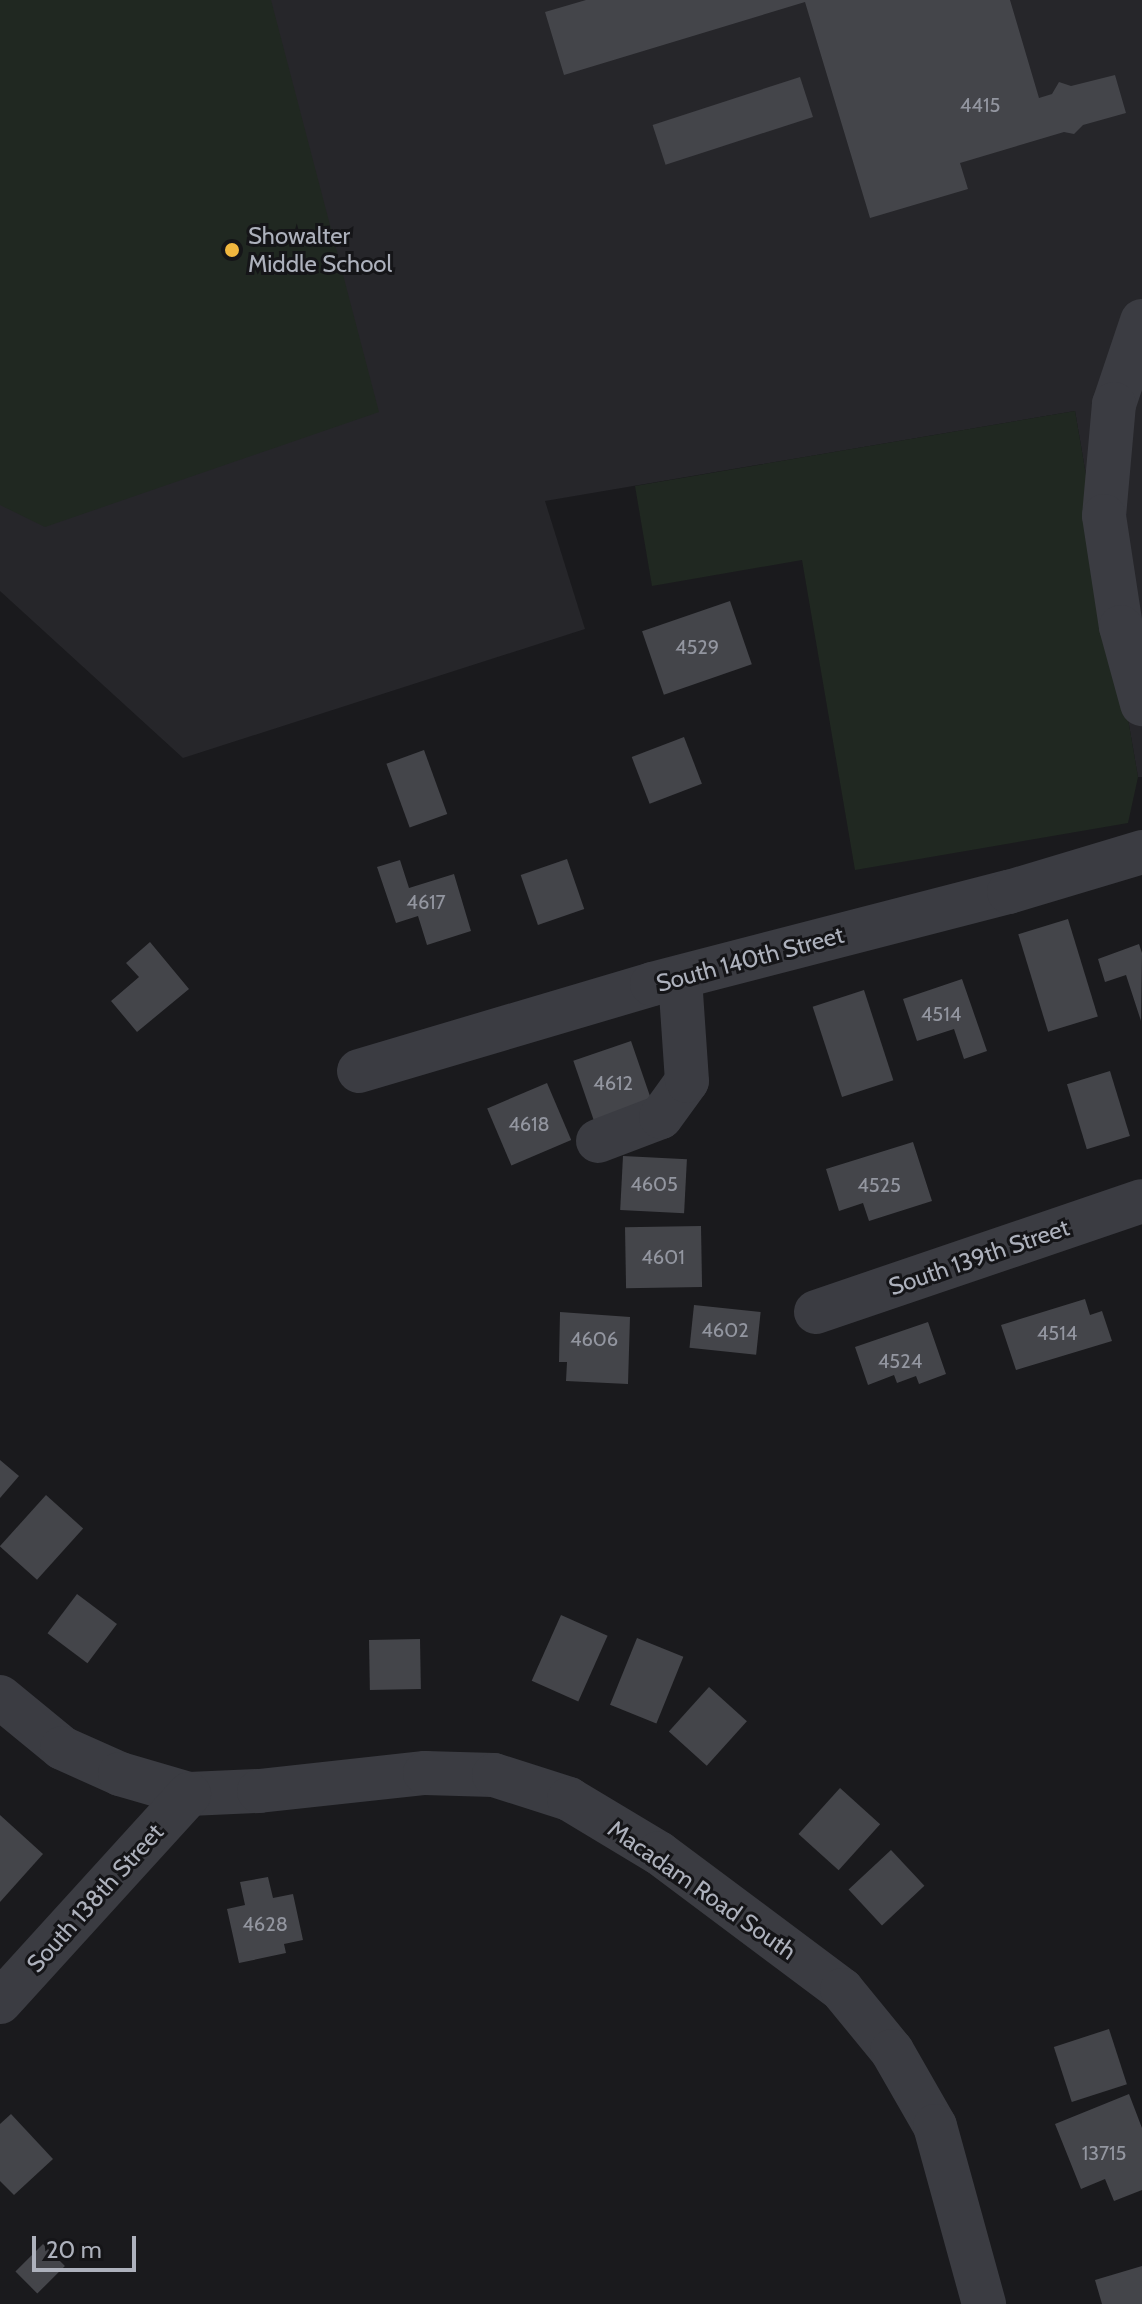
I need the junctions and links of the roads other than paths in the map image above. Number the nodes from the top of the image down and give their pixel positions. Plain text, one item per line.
1 (1142, 321) edge
2 (1142, 704) edge
3 (1142, 852) edge
4 (680, 977) junction
5 (359, 1071) dead end
6 (598, 1141) dead end
7 (1142, 1201) edge
8 (816, 1312) dead end
9 (0, 1697) edge
10 (189, 1794) junction
11 (0, 2002) edge
12 (984, 2304) edge

1 - 2 street
3 - 4 street, South 140th Street
4 - 5 street, South 140th Street
4 - 6 street
7 - 8 street, South 139th Street
9 - 10 street, Macadam Road South
10 - 11 street, South 138th Street
10 - 12 street, Macadam Road South

